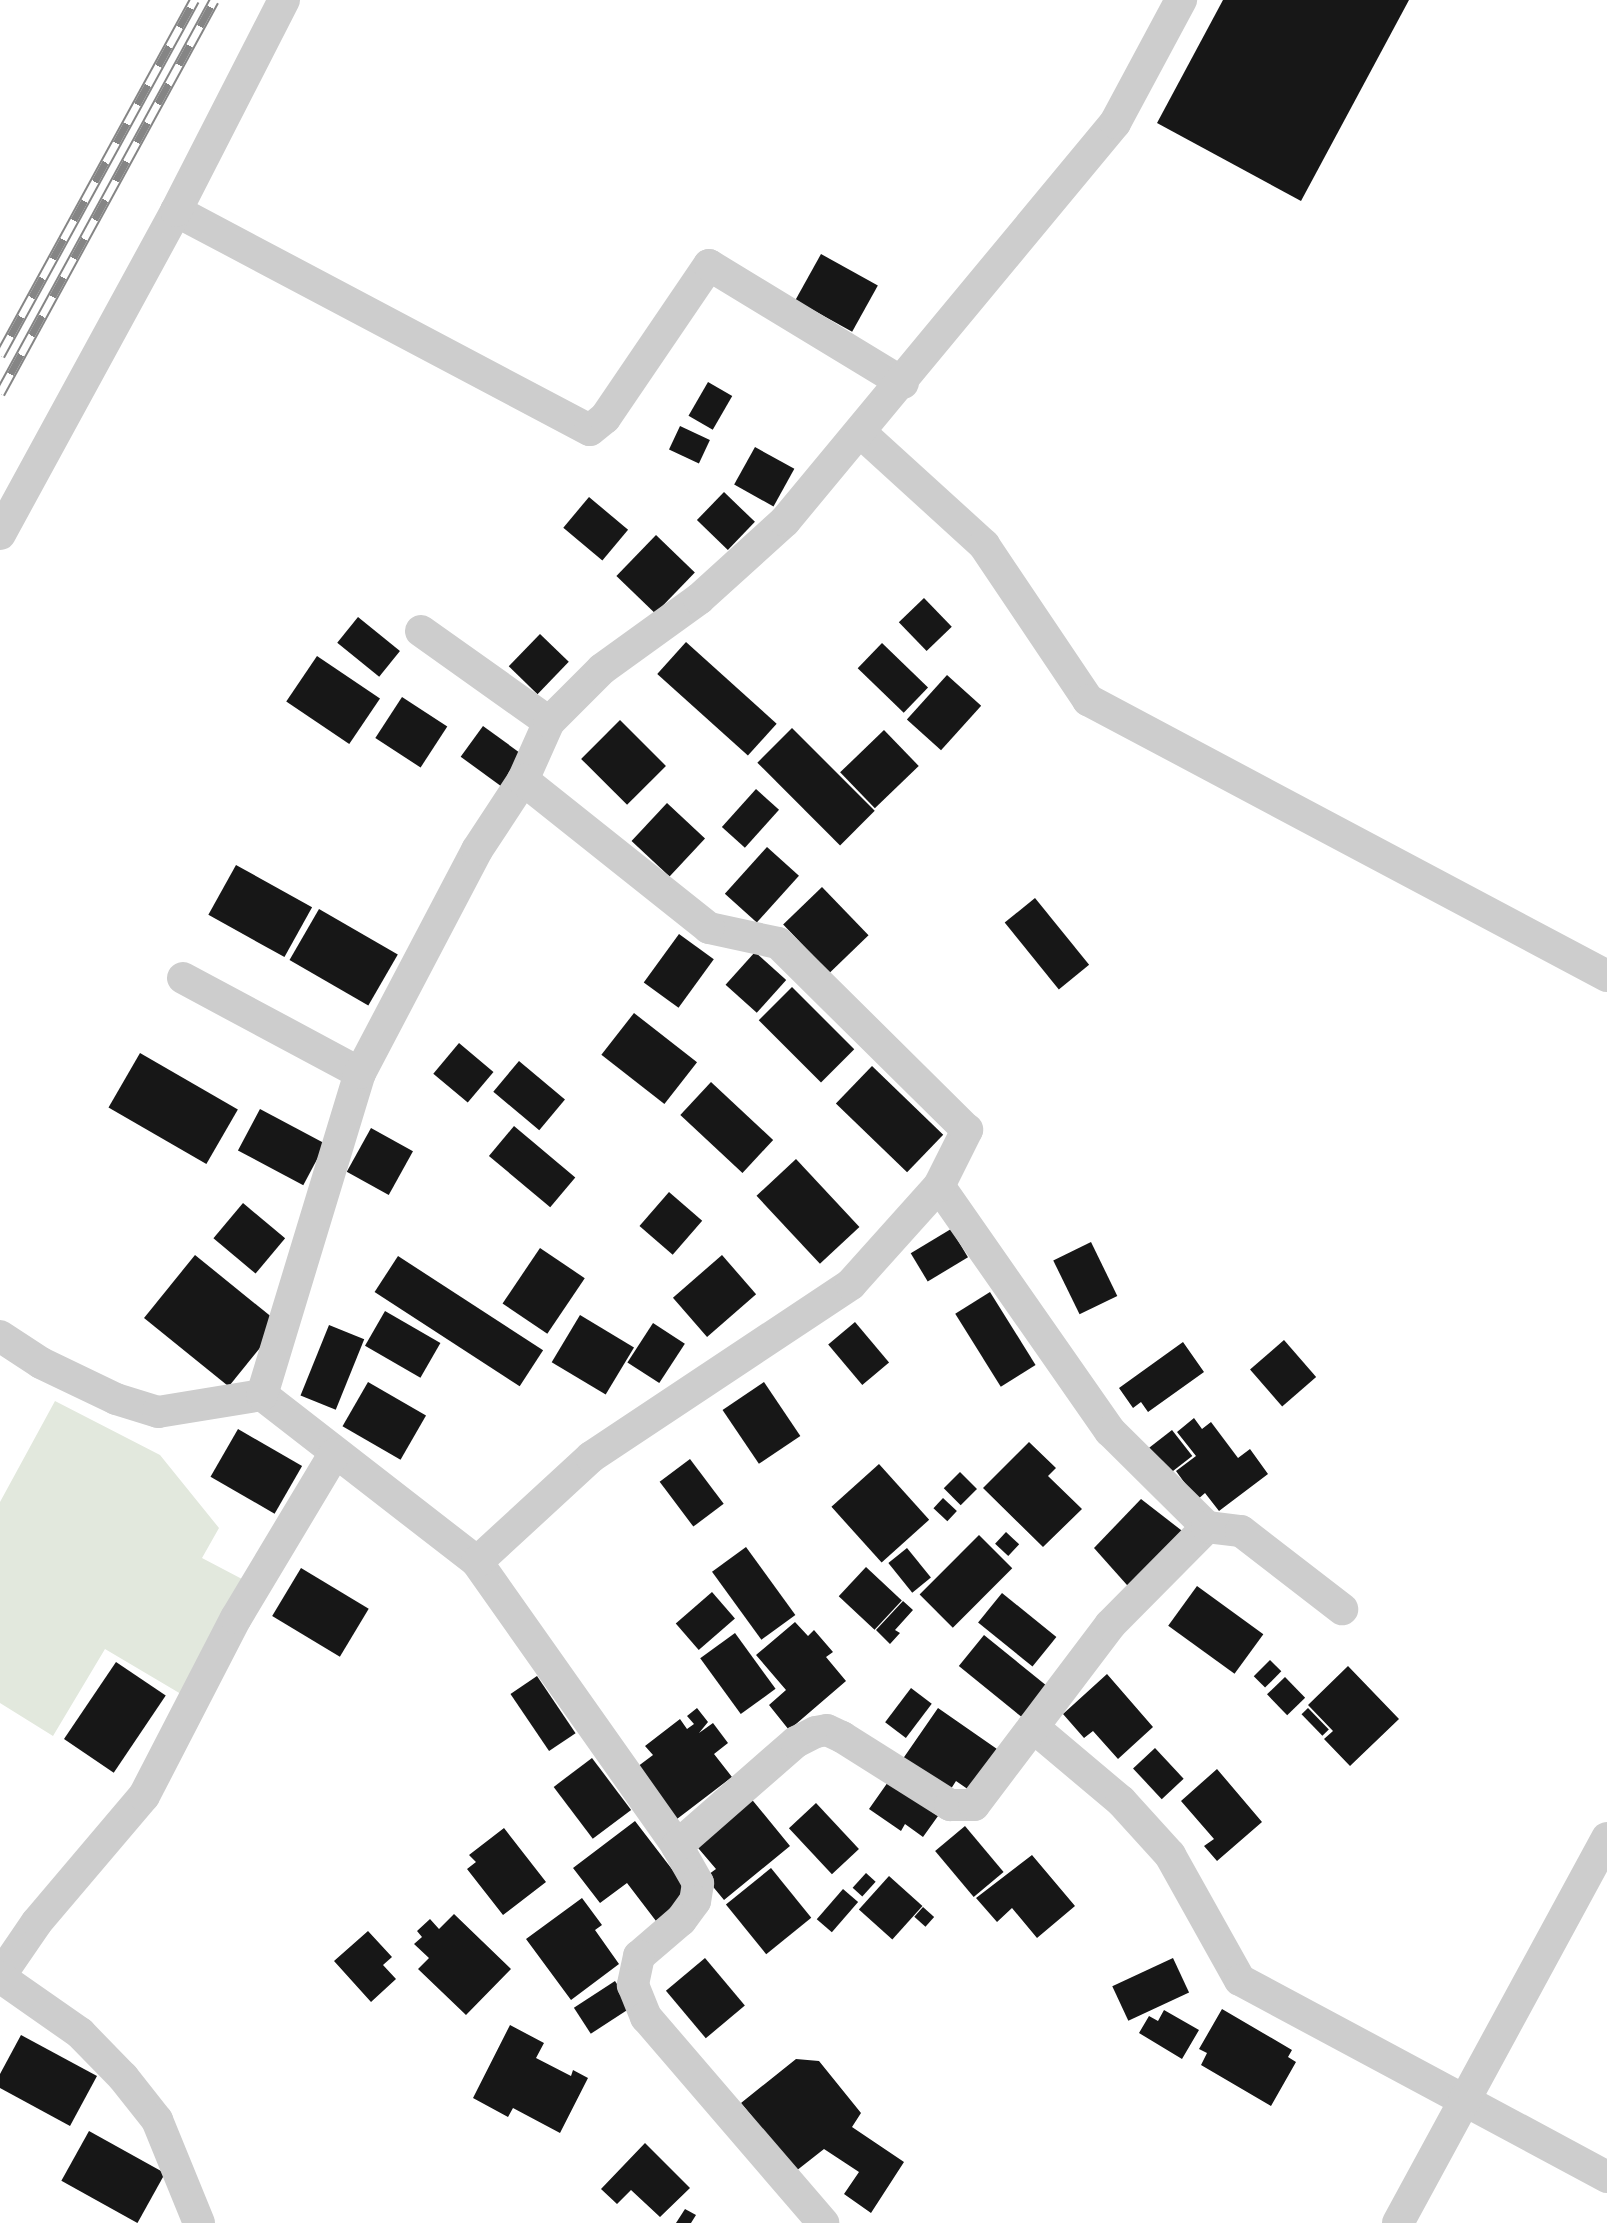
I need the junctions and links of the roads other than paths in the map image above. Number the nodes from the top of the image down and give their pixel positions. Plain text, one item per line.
1 (284, 0) edge
2 (1181, 0) edge
3 (176, 211) junction
4 (903, 383) junction
5 (860, 432) junction
6 (0, 534) edge
7 (421, 631) dead end
8 (549, 722) junction
9 (523, 780) junction
10 (1607, 976) edge
11 (182, 978) dead end
12 (360, 1073) junction
13 (940, 1186) junction
14 (0, 1336) edge
15 (262, 1395) junction
16 (334, 1454) junction
17 (1206, 1527) junction
18 (477, 1562) junction
19 (1342, 1608) dead end
20 (1033, 1727) junction
21 (1607, 1838) edge
22 (676, 1846) junction
23 (0, 1976) edge
24 (1465, 2101) junction
25 (1607, 2177) edge
26 (199, 2223) edge
27 (823, 2223) edge
28 (1398, 2223) edge

1 - 3 street
2 - 4 street
3 - 4 street
3 - 6 street
4 - 5 street
5 - 8 street
5 - 10 street
7 - 8 street
8 - 9 street
9 - 12 street
9 - 13 street
11 - 12 street
12 - 15 street
13 - 17 street
13 - 18 street
14 - 15 street
15 - 16 street
16 - 18 street
16 - 23 street
17 - 19 street
17 - 20 street
18 - 22 street
20 - 22 street
20 - 24 street
21 - 24 street
22 - 27 street
23 - 26 street
24 - 25 street
24 - 28 street

